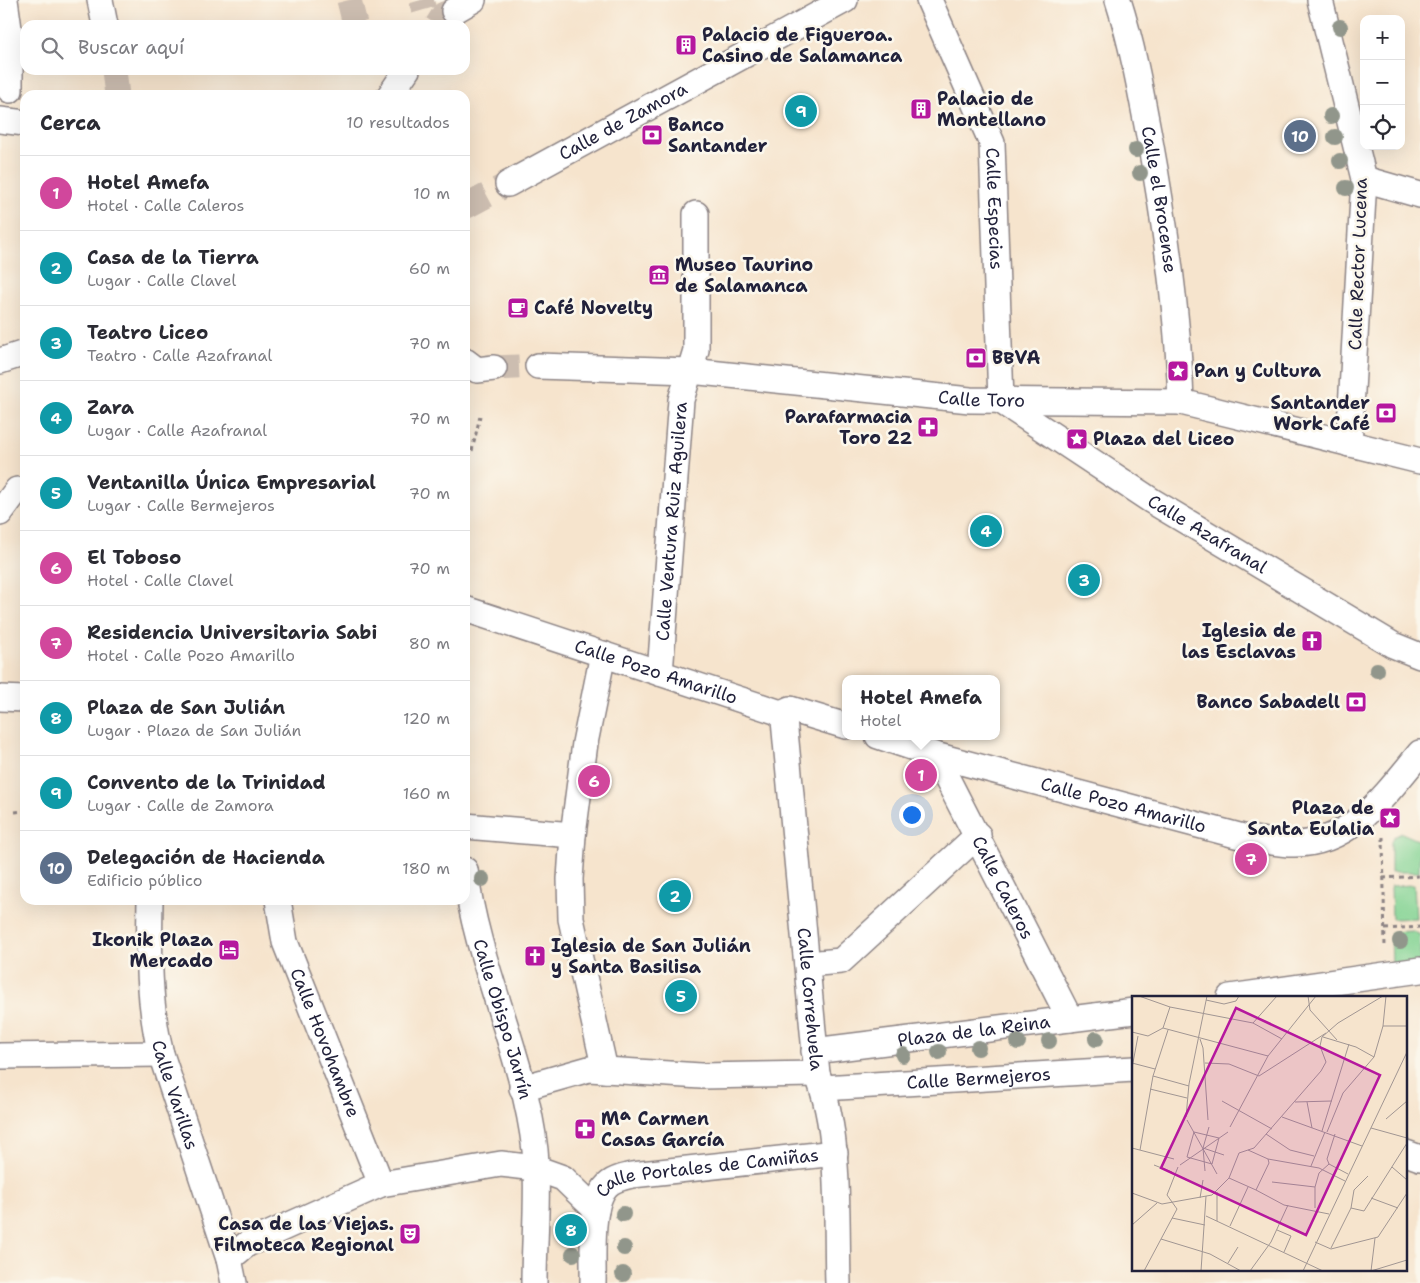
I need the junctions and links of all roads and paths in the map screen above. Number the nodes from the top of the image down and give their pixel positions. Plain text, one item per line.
1 (5, 0) edge
2 (100, 0) edge
3 (845, 0) edge
4 (929, 0) edge
5 (1118, 0) edge
6 (1320, 0) edge
7 (104, 20) edge
8 (404, 75) edge
9 (393, 90) edge
10 (12, 112) edge
11 (1364, 180) junction
12 (508, 184) tunnel mouth
13 (1420, 195) edge
14 (696, 214) dead end
15 (20, 355) edge
16 (0, 361) edge
17 (470, 364) edge
18 (538, 366) tunnel mouth
19 (494, 368) tunnel mouth
20 (690, 371) junction
21 (1001, 401) junction
22 (1181, 402) junction
23 (480, 416) dead end
24 (1349, 444) junction
25 (472, 451) dead end
26 (1420, 461) edge
27 (14, 488) edge
28 (0, 513) edge
29 (470, 611) edge
30 (602, 654) junction
31 (1420, 656) edge
32 (660, 673) junction
33 (0, 698) edge
34 (20, 699) edge
35 (780, 713) junction
36 (842, 725) edge
37 (890, 740) edge
38 (1420, 753) edge
39 (935, 755) junction
40 (15, 812) dead end
41 (20, 812) edge
42 (1367, 814) junction
43 (470, 826) edge
44 (573, 835) junction
45 (978, 835) junction
46 (1420, 876) edge
47 (1383, 878) junction
48 (470, 896) edge
49 (150, 905) edge
50 (279, 905) edge
51 (1420, 927) edge
52 (1385, 929) junction
53 (807, 964) junction
54 (1420, 970) edge
55 (1386, 974) junction
56 (1237, 996) edge
57 (1132, 1011) edge
58 (1070, 1019) junction
59 (161, 1054) junction
60 (0, 1056) edge
61 (1132, 1069) edge
62 (605, 1070) junction
63 (818, 1071) junction
64 (522, 1088) junction
65 (835, 1153) junction
66 (1408, 1154) edge
67 (1420, 1158) edge
68 (535, 1168) junction
69 (381, 1184) junction
70 (596, 1210) junction
71 (231, 1271) edge
72 (534, 1283) edge
73 (593, 1283) edge
74 (838, 1283) edge

1 - 10 street
2 - 7 street
3 - 12 street, Calle de Zamora
4 - 21 street, Calle Especias
5 - 22 street, Calle el Brocense
6 - 11 street, Calle Rector Lucena
8 - 9 street
11 - 13 street
11 - 24 street, Calle Rector Lucena
14 - 20 street, Calle Ventura Ruiz Aguilera
15 - 16 street
17 - 19 street
18 - 20 street, Calle Toro
20 - 21 street, Calle Toro
20 - 32 street, Calle Ventura Ruiz Aguilera
21 - 22 street, Calle Toro
21 - 31 street, Calle Azafranal
22 - 24 street, Calle Toro
23 - 25 path
24 - 26 street, Calle Toro
27 - 28 street
29 - 30 street, Calle Pozo Amarillo
30 - 32 street, Calle Pozo Amarillo
30 - 44 street
32 - 35 street, Calle Pozo Amarillo
33 - 34 street
35 - 36 street, Calle Pozo Amarillo
35 - 53 street, Calle Correhuela
37 - 39 street, Calle Pozo Amarillo
38 - 42 street
39 - 42 street, Calle Pozo Amarillo
39 - 45 street, Calle Caleros
40 - 41 path
42 - 47 path
43 - 44 street
44 - 62 street
45 - 53 street
45 - 58 street, Calle Caleros
46 - 47 path
47 - 52 path
48 - 64 street, Calle Obispo Jarrín
49 - 59 street, Calle Varillas
50 - 69 street, Calle Hovohambre
51 - 52 path
52 - 55 path
53 - 63 street, Calle Correhuela
54 - 55 street
55 - 56 street
57 - 58 street, Plaza de la Reina
58 - 63 street, Plaza de la Reina
59 - 60 street
59 - 71 street, Calle Varillas
61 - 63 street, Calle Bermejeros
62 - 63 street, Calle Bermejeros
62 - 64 street, Calle Bermejeros
63 - 65 street, Calle Correhuela
64 - 68 street, Calle Obispo Jarrín
65 - 70 street, Calle Portales de Camiñas
65 - 74 street, Calle Correhuela
66 - 67 street
68 - 69 street
68 - 70 street
68 - 72 street, Calle Obispo Jarrín
69 - 71 street
70 - 73 street

